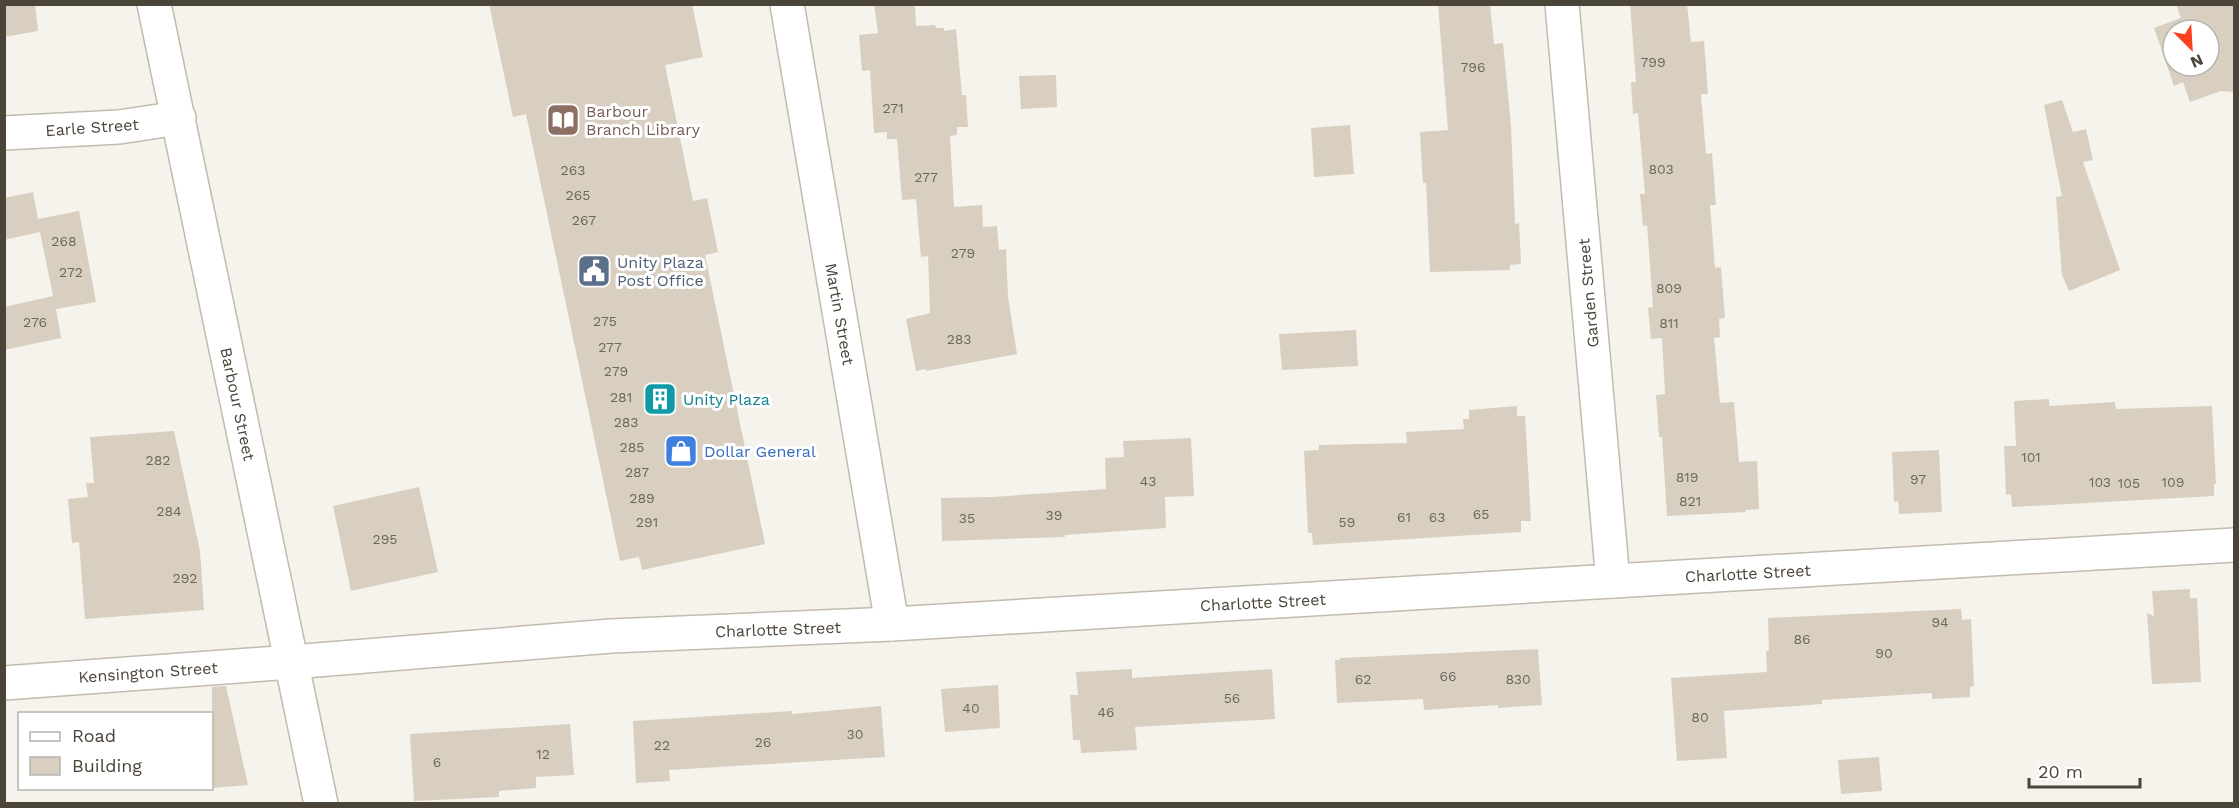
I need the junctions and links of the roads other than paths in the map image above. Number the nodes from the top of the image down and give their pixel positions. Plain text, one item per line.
1 (154, 4) edge
2 (787, 4) edge
3 (1562, 4) edge
4 (179, 118) junction
5 (4, 133) edge
6 (2235, 545) edge
7 (1613, 581) junction
8 (892, 624) junction
9 (292, 662) junction
10 (4, 683) edge
11 (321, 804) edge

1 - 4 street, Barbour Street
2 - 8 street, Martin Street
3 - 7 street, Garden Street
4 - 5 street, Earle Street
4 - 9 street, Barbour Street
6 - 7 street, Charlotte Street
7 - 8 street, Charlotte Street
8 - 9 street, Charlotte Street
9 - 10 street, Kensington Street
9 - 11 street, Barbour Street

